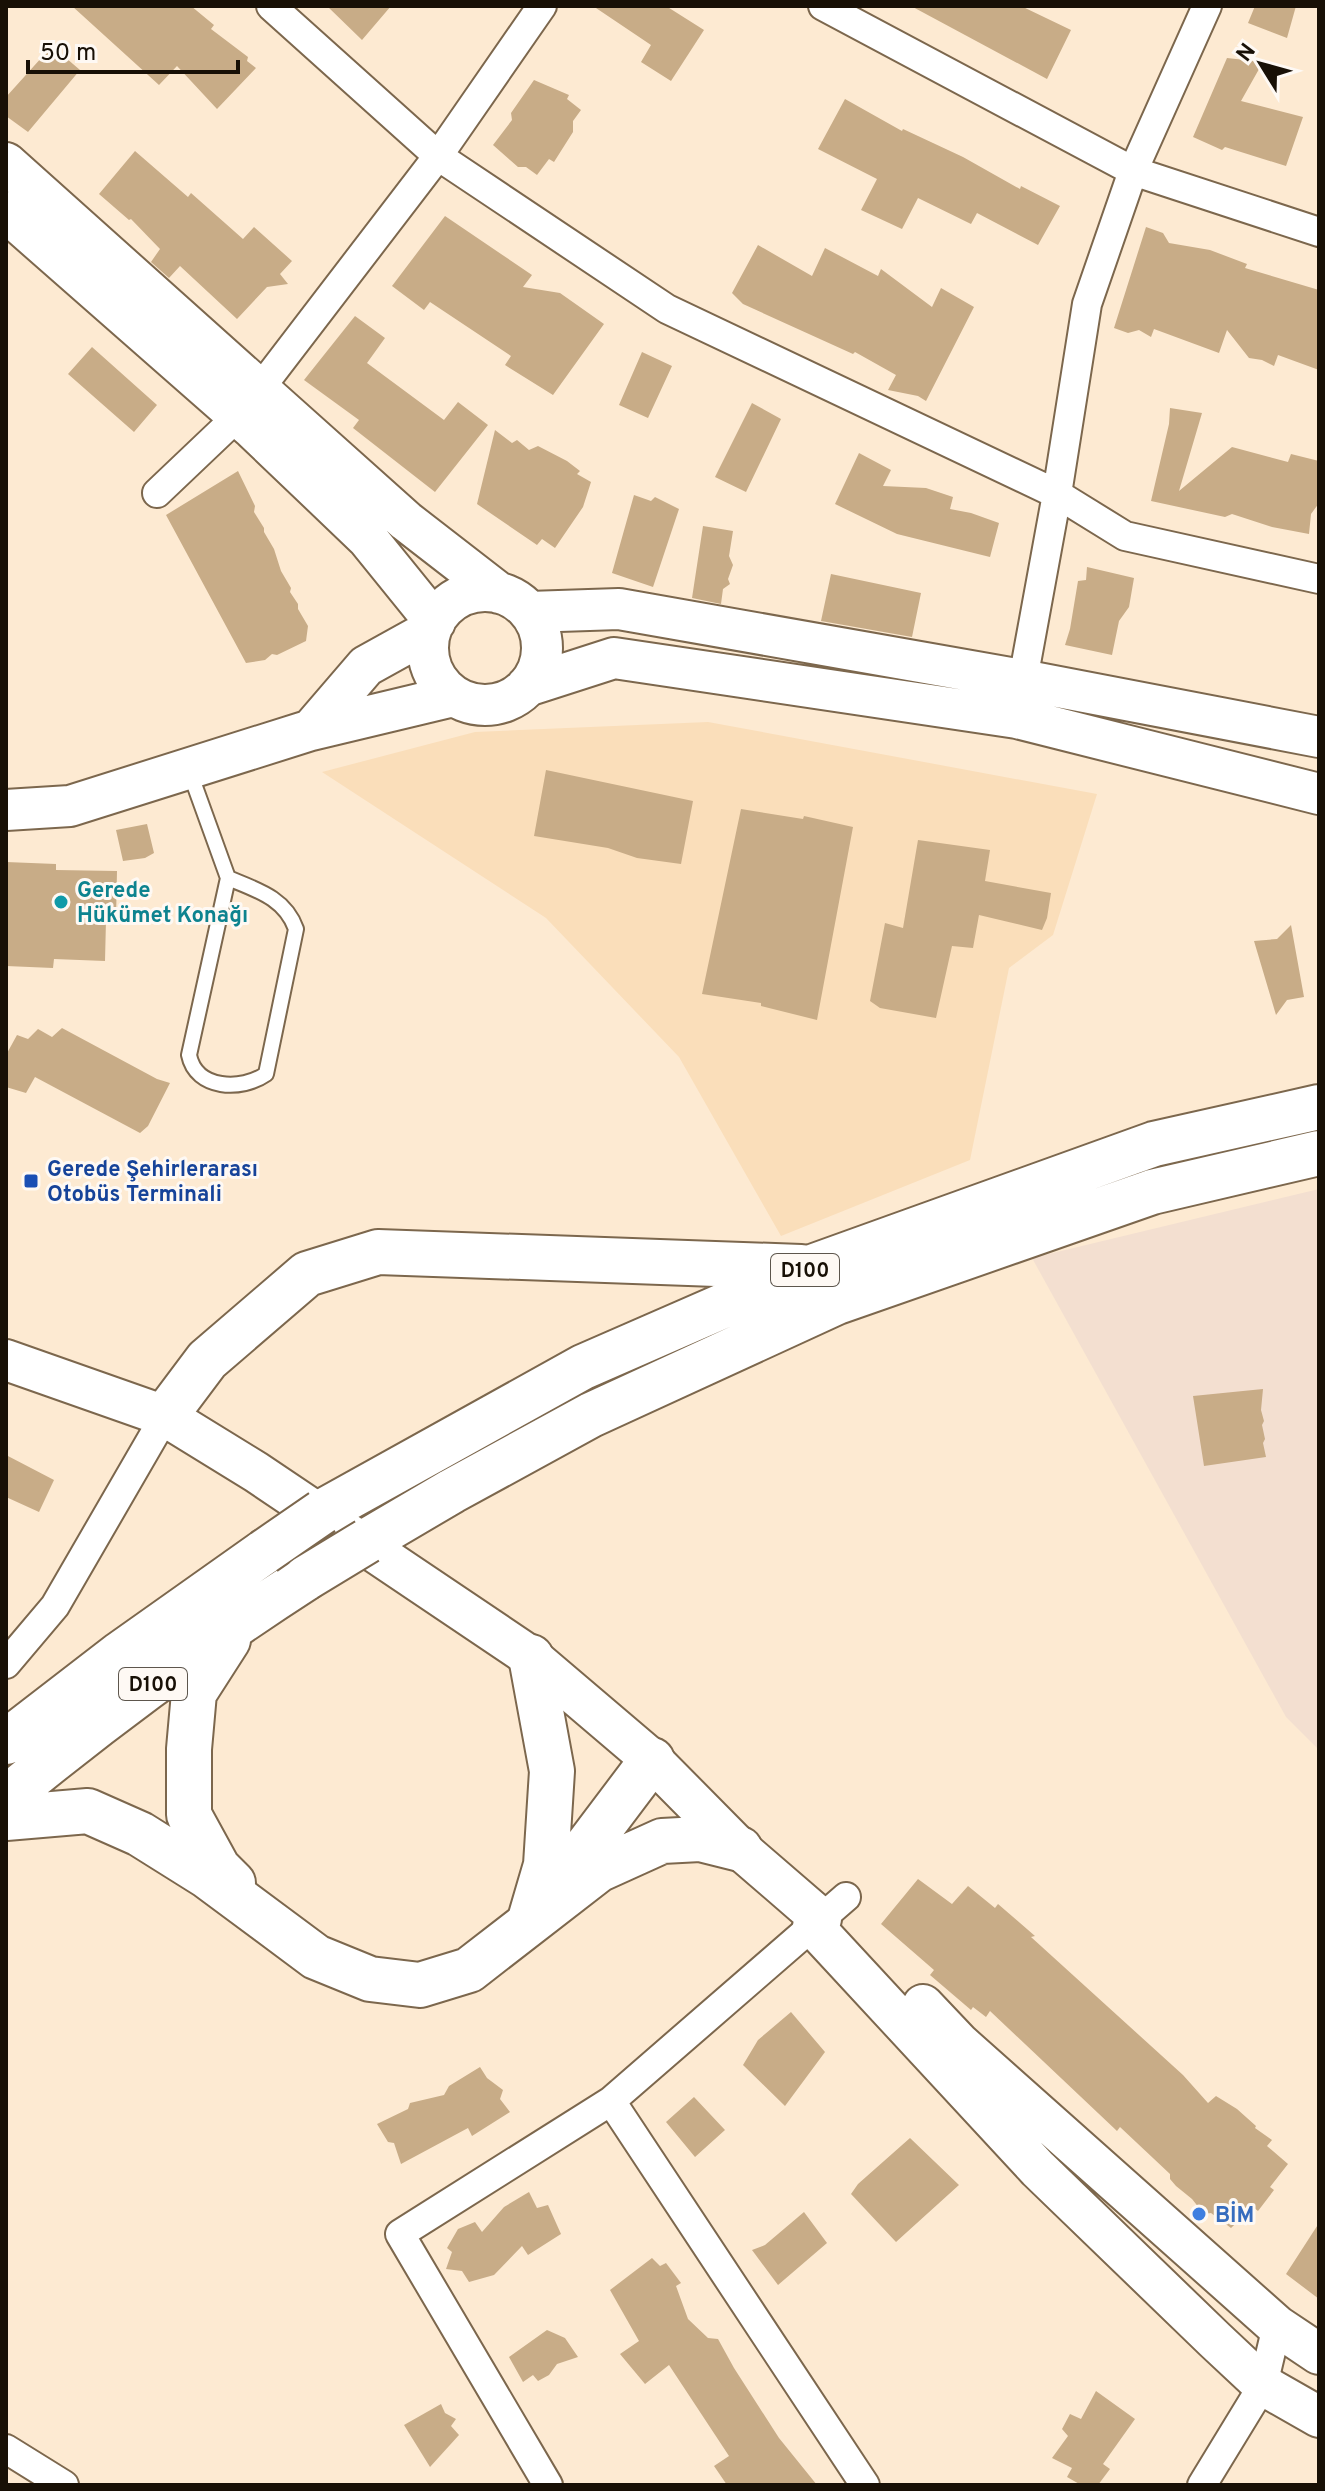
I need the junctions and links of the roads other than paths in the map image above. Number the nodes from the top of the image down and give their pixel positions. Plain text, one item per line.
1 (271, 6) edge
2 (542, 6) edge
3 (823, 6) edge
4 (1207, 6) edge
5 (438, 156) junction
6 (6, 163) edge
7 (1133, 171) junction
8 (6, 212) edge
9 (1319, 232) edge
10 (248, 404) junction
11 (157, 493) dead end
12 (1057, 494) junction
13 (1319, 579) edge
14 (514, 602) junction
15 (433, 626) junction
16 (1022, 680) junction
17 (527, 686) junction
18 (453, 696) junction
19 (1017, 718) junction
20 (311, 730) junction
21 (1319, 737) edge
22 (188, 769) junction
23 (1319, 794) edge
24 (6, 810) edge
25 (228, 878) junction
26 (1319, 1107) edge
27 (1319, 1153) edge
28 (812, 1267) junction
29 (6, 1360) edge
30 (165, 1416) junction
31 (239, 1621) junction
32 (531, 1657) junction
33 (6, 1664) edge
34 (6, 1742) edge
35 (652, 1760) junction
36 (6, 1798) edge
37 (6, 1818) edge
38 (740, 1849) junction
39 (828, 1913) junction
40 (268, 1919) junction
41 (529, 1923) junction
42 (611, 2101) junction
43 (1277, 2326) junction
44 (1319, 2354) edge
45 (1263, 2385) junction
46 (1319, 2417) edge
47 (6, 2449) edge
48 (64, 2485) edge
49 (548, 2485) edge
50 (865, 2485) edge
51 (1202, 2485) edge

1 - 5 street
2 - 5 street
3 - 7 street
4 - 7 street
5 - 10 street
5 - 12 street
6 - 10 street
7 - 9 street
7 - 12 street
8 - 10 street
10 - 11 street
10 - 14 street
10 - 15 street
12 - 13 street
12 - 16 street
14 - 15 street
14 - 16 street
14 - 17 street
15 - 18 street
15 - 20 street
16 - 19 street
16 - 21 street
17 - 18 street
17 - 19 street
18 - 20 street
19 - 23 street
20 - 22 street
22 - 24 street
22 - 25 lane
25 - 25 lane
26 - 28 highway, D100
27 - 31 highway, D100, bridge
28 - 30 highway
28 - 34 highway, D100, bridge
29 - 30 street
30 - 32 street
30 - 33 street
31 - 36 highway, D100
31 - 40 highway
32 - 35 street
32 - 41 highway
35 - 38 street
35 - 41 highway
37 - 40 highway
38 - 39 street
38 - 41 highway
39 - 42 street
39 - 43 street
39 - 45 street
40 - 41 highway
42 - 49 street
42 - 50 street
43 - 44 street
43 - 45 street
45 - 46 street
45 - 51 street
47 - 48 street

